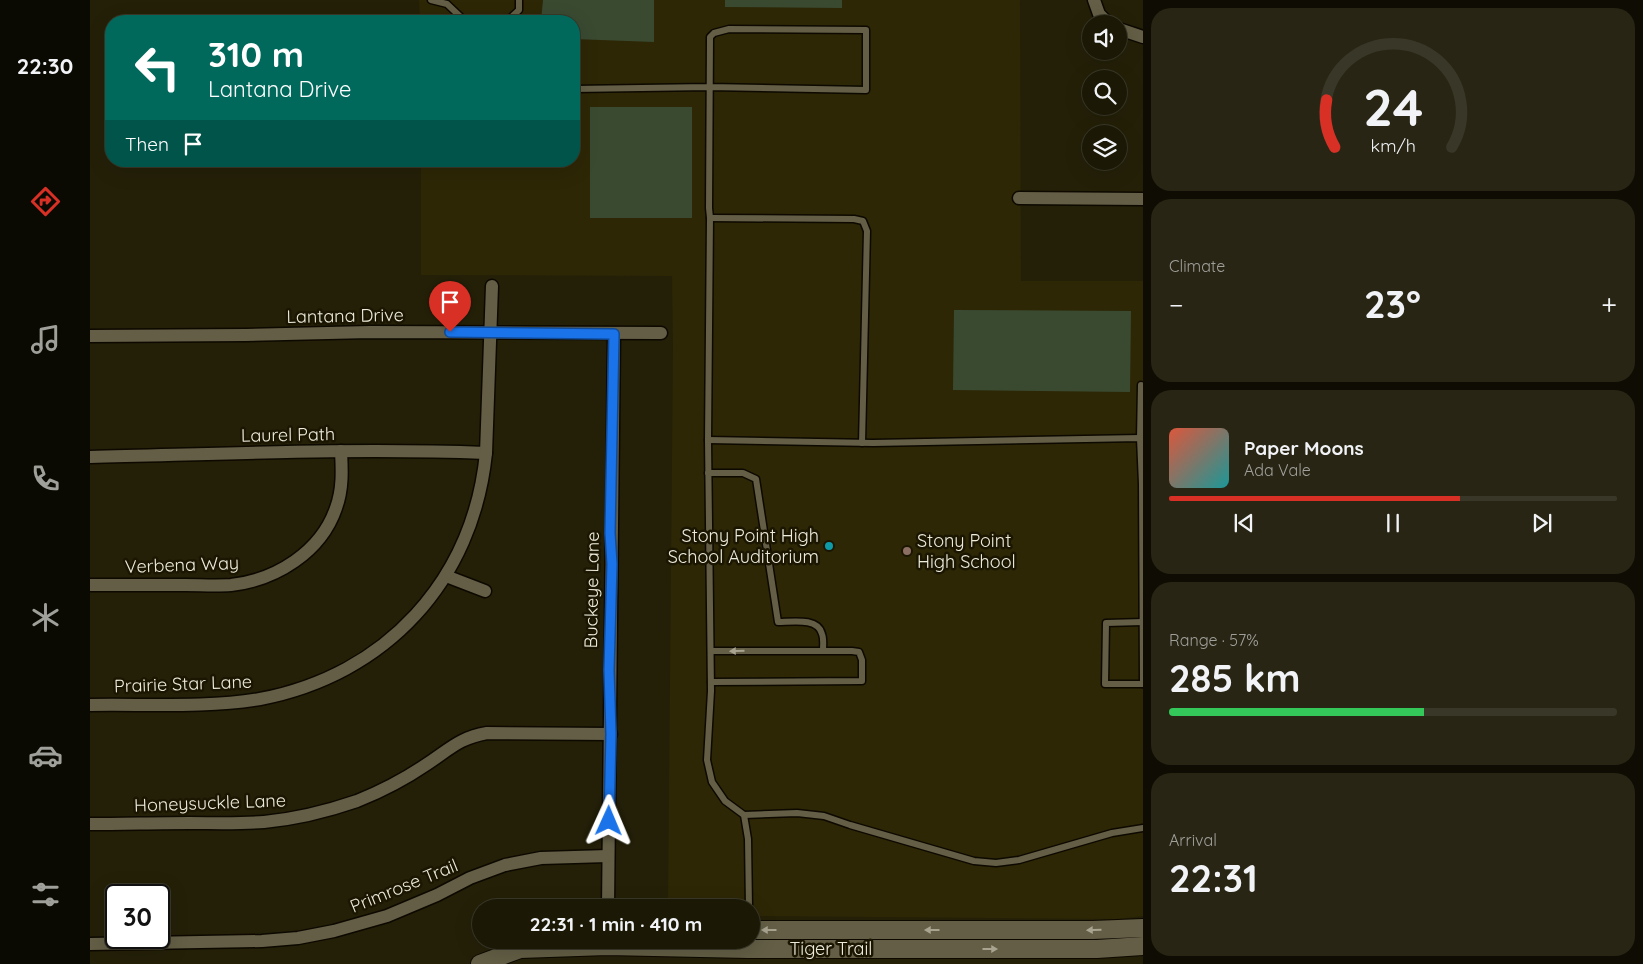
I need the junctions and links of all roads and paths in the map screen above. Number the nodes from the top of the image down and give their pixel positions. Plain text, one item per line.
1 (519, 0) edge
2 (1094, 0) edge
3 (436, 1) edge
4 (459, 15) edge
5 (514, 15) edge
6 (1099, 15) edge
7 (1127, 32) edge
8 (1143, 38) edge
9 (709, 87) junction
10 (580, 89) edge
11 (1019, 198) dead end
12 (1143, 199) edge
13 (710, 218) junction
14 (492, 286) dead end
15 (490, 332) junction
16 (660, 333) dead end
17 (614, 334) junction
18 (90, 336) edge
19 (1141, 384) dead end
20 (1140, 438) junction
21 (708, 440) junction
22 (862, 443) junction
23 (340, 451) junction
24 (486, 453) junction
25 (90, 457) edge
26 (708, 473) junction
27 (1142, 484) edge
28 (446, 576) junction
29 (90, 585) edge
30 (485, 591) dead end
31 (1143, 622) edge
32 (823, 650) junction
33 (711, 651) junction
34 (711, 682) junction
35 (1143, 684) edge
36 (90, 704) edge
37 (611, 734) junction
38 (744, 815) junction
39 (90, 824) edge
40 (1143, 828) edge
41 (608, 856) junction
42 (608, 899) edge
43 (749, 899) edge
44 (1143, 928) edge
45 (760, 930) edge
46 (90, 944) edge
47 (760, 944) edge
48 (1143, 946) edge
49 (514, 949) edge
50 (480, 964) edge

1 - 5 lane
2 - 6 street
3 - 4 lane
7 - 8 street
9 - 9 lane
9 - 10 lane
9 - 13 lane
11 - 12 street
13 - 21 lane
13 - 22 lane
14 - 15 street, Prairie Star Lane
15 - 17 street, Lantana Drive
15 - 18 street, Lantana Drive
15 - 24 street, Prairie Star Lane
16 - 17 street, Lantana Drive
17 - 37 street, Buckeye Lane
19 - 20 lane
20 - 22 lane
20 - 27 lane
21 - 22 lane
21 - 26 lane
23 - 24 street, Laurel Path
23 - 25 street, Laurel Path
23 - 29 street, Verbena Way
24 - 28 street, Prairie Star Lane
26 - 32 lane
26 - 33 lane
27 - 31 lane
28 - 30 street
28 - 36 street, Prairie Star Lane
31 - 35 lane
31 - 35 lane
32 -> 33 lane
32 - 34 lane
33 - 34 lane
34 - 38 lane
37 - 39 street, Honeysuckle Lane
37 - 41 street, Buckeye Lane
38 - 40 lane
38 - 43 lane
41 - 42 street, Buckeye Lane
41 - 46 street, Primrose Trail
44 -> 45 street, Tiger Trail
47 -> 48 street, Tiger Trail
49 - 50 street, Tiger Trail

